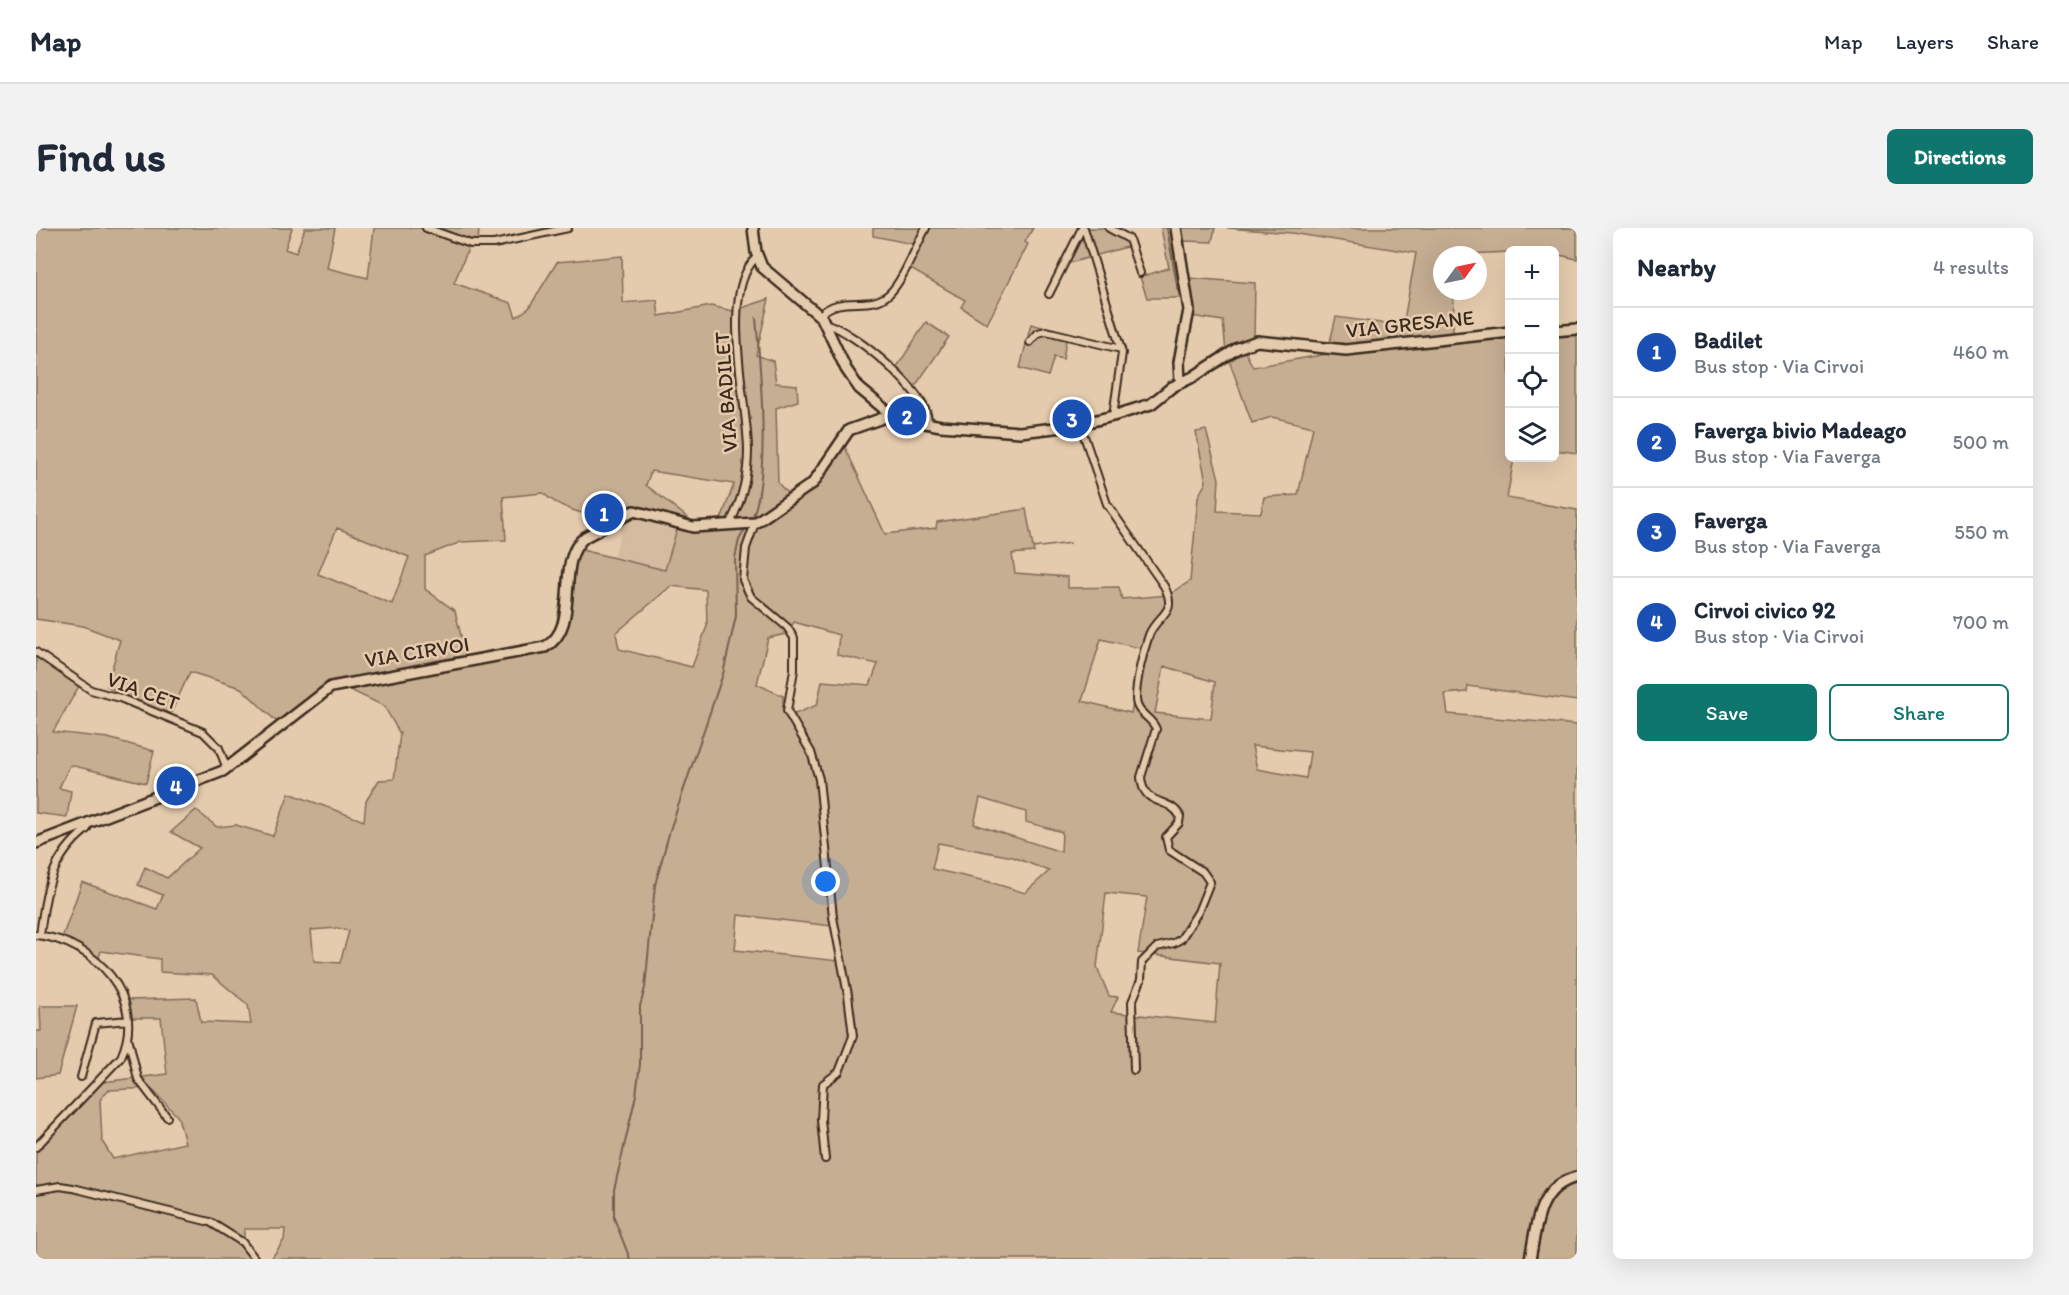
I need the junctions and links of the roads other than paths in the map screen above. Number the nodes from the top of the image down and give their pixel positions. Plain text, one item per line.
1 (426, 228) edge
2 (568, 228) edge
3 (753, 228) edge
4 (926, 228) edge
5 (1083, 228) edge
6 (1109, 228) edge
7 (1176, 228) edge
8 (757, 257) junction
9 (1140, 273) dead end
10 (1049, 294) dead end
11 (819, 315) junction
12 (827, 324) junction
13 (1577, 329) edge
14 (1559, 331) edge
15 (1505, 332) edge
16 (1030, 342) dead end
17 (1121, 349) junction
18 (1180, 382) junction
19 (891, 415) junction
20 (1113, 416) junction
21 (928, 424) junction
22 (1080, 424) junction
23 (755, 524) junction
24 (729, 526) junction
25 (36, 652) edge
26 (227, 769) junction
27 (87, 825) junction
28 (36, 843) edge
29 (38, 935) edge
30 (128, 1020) junction
31 (129, 1040) junction
32 (1134, 1070) dead end
33 (81, 1077) dead end
34 (167, 1117) dead end
35 (36, 1147) edge
36 (825, 1159) dead end
37 (1577, 1177) edge
38 (36, 1190) edge
39 (255, 1259) edge
40 (1530, 1259) edge

1 - 2 street
3 - 8 street
4 - 11 street
5 - 10 street
5 - 17 street
6 - 9 street
7 - 18 street
8 - 11 street
8 - 24 street, VIA BADILET
11 - 12 street
12 - 19 street
12 - 21 street
13 - 14 street
15 - 18 street, VIA GRESANE
16 - 17 street
17 - 20 street
18 - 20 street, VIA GRESANE
19 - 21 street, VIA GRESANE
19 - 23 street
20 - 22 street, VIA GRESANE
21 - 22 street, VIA GRESANE
22 - 32 street
23 - 24 street, VIA CIRVOI
23 - 36 street
24 - 26 street, VIA CIRVOI
25 - 26 street, VIA CET
26 - 27 street, VIA CIRVOI
27 - 28 street, VIA CIRVOI
27 - 29 street
29 - 30 street
30 - 31 street
30 - 33 street
31 - 34 street
31 - 35 street
37 - 40 street
38 - 39 street

